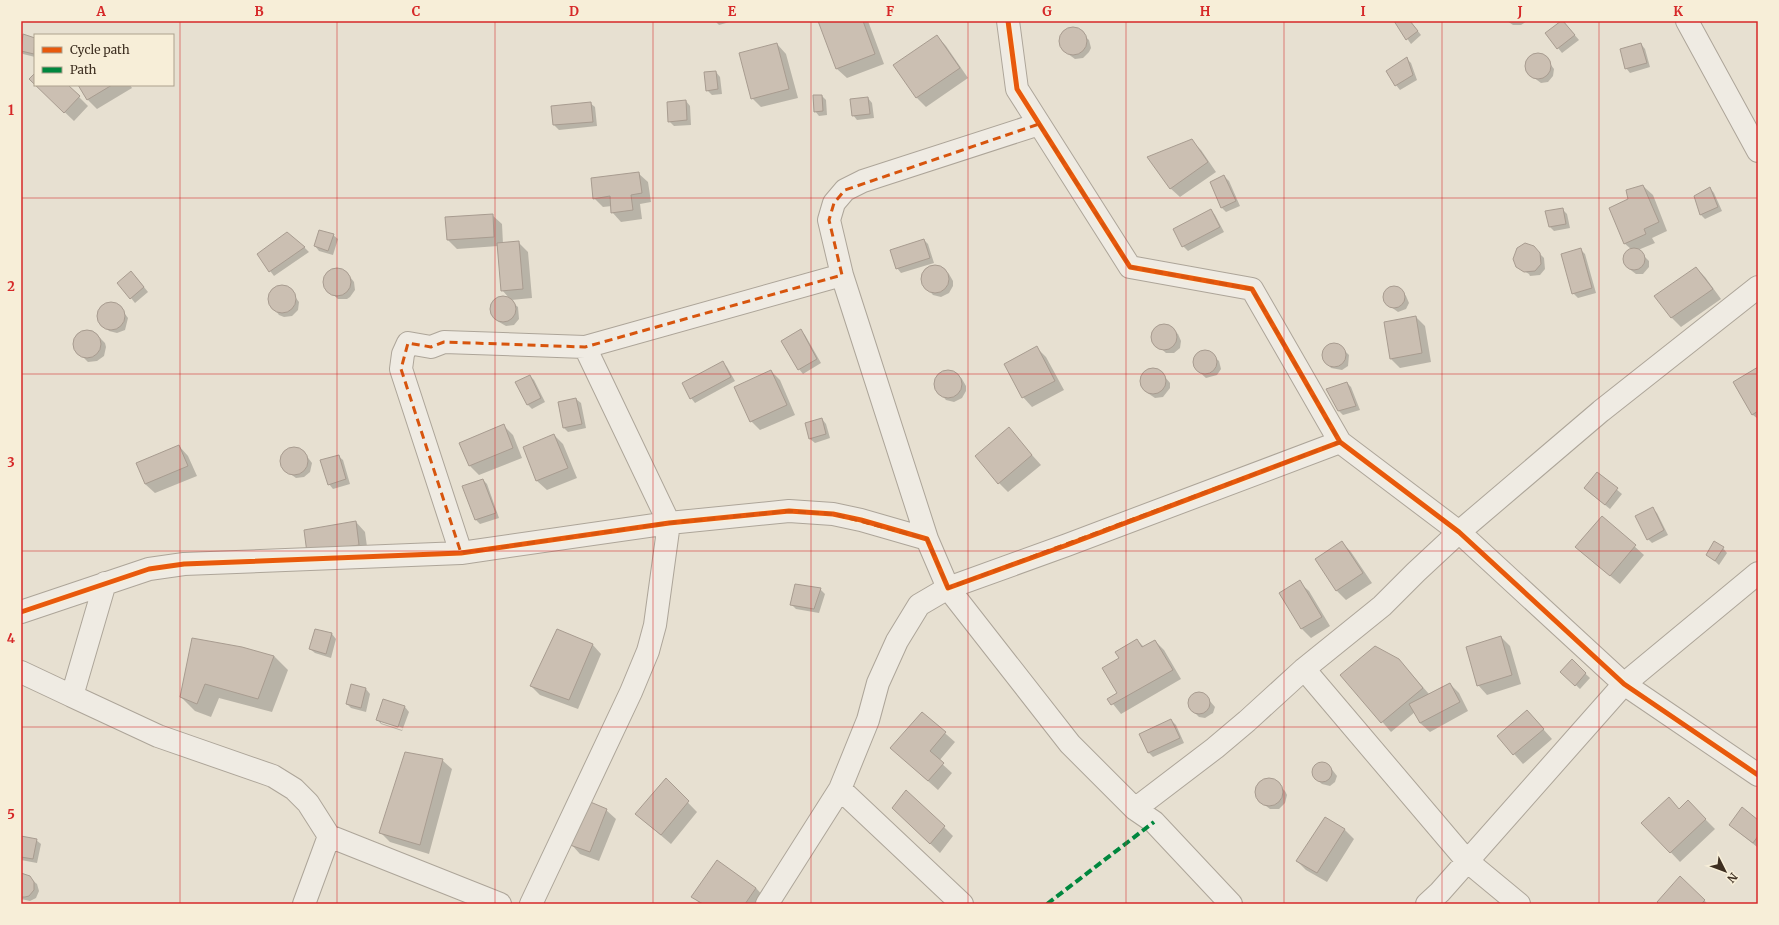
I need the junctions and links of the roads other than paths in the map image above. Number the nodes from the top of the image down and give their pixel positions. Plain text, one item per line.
1 (1008, 21) edge
2 (1687, 21) edge
3 (1039, 124) junction
4 (1758, 151) edge
5 (842, 275) junction
6 (1758, 287) edge
7 (586, 347) junction
8 (1340, 442) junction
9 (669, 523) junction
10 (1459, 532) junction
11 (927, 540) junction
12 (461, 553) junction
13 (1758, 573) edge
14 (105, 583) junction
15 (948, 588) junction
16 (21, 612) edge
17 (1304, 669) junction
18 (21, 672) edge
19 (1624, 684) junction
20 (72, 696) junction
21 (1758, 775) edge
22 (840, 789) junction
23 (1135, 809) junction
24 (329, 836) junction
25 (1467, 861) junction
26 (304, 904) edge
27 (500, 904) edge
28 (531, 904) edge
29 (767, 904) edge
30 (962, 904) edge
31 (1230, 904) edge
32 (1427, 904) edge
33 (1519, 904) edge

1 - 3 street
2 - 4 street
3 - 5 street
3 - 8 street
5 - 7 street
5 - 11 street
6 - 10 street
7 - 9 street
7 - 12 street
8 - 10 street
8 - 15 street
9 - 11 street
9 - 12 street
9 - 28 street
10 - 17 street
10 - 19 street
11 - 15 street
12 - 14 street
13 - 19 street
14 - 16 street
14 - 20 street
15 - 22 street
15 - 23 street
17 - 23 street
17 - 25 street
18 - 20 street
19 - 21 street
19 - 25 street
20 - 24 street
22 - 29 street
22 - 30 street
23 - 31 street
24 - 26 street
24 - 27 street
25 - 32 street
25 - 33 street

